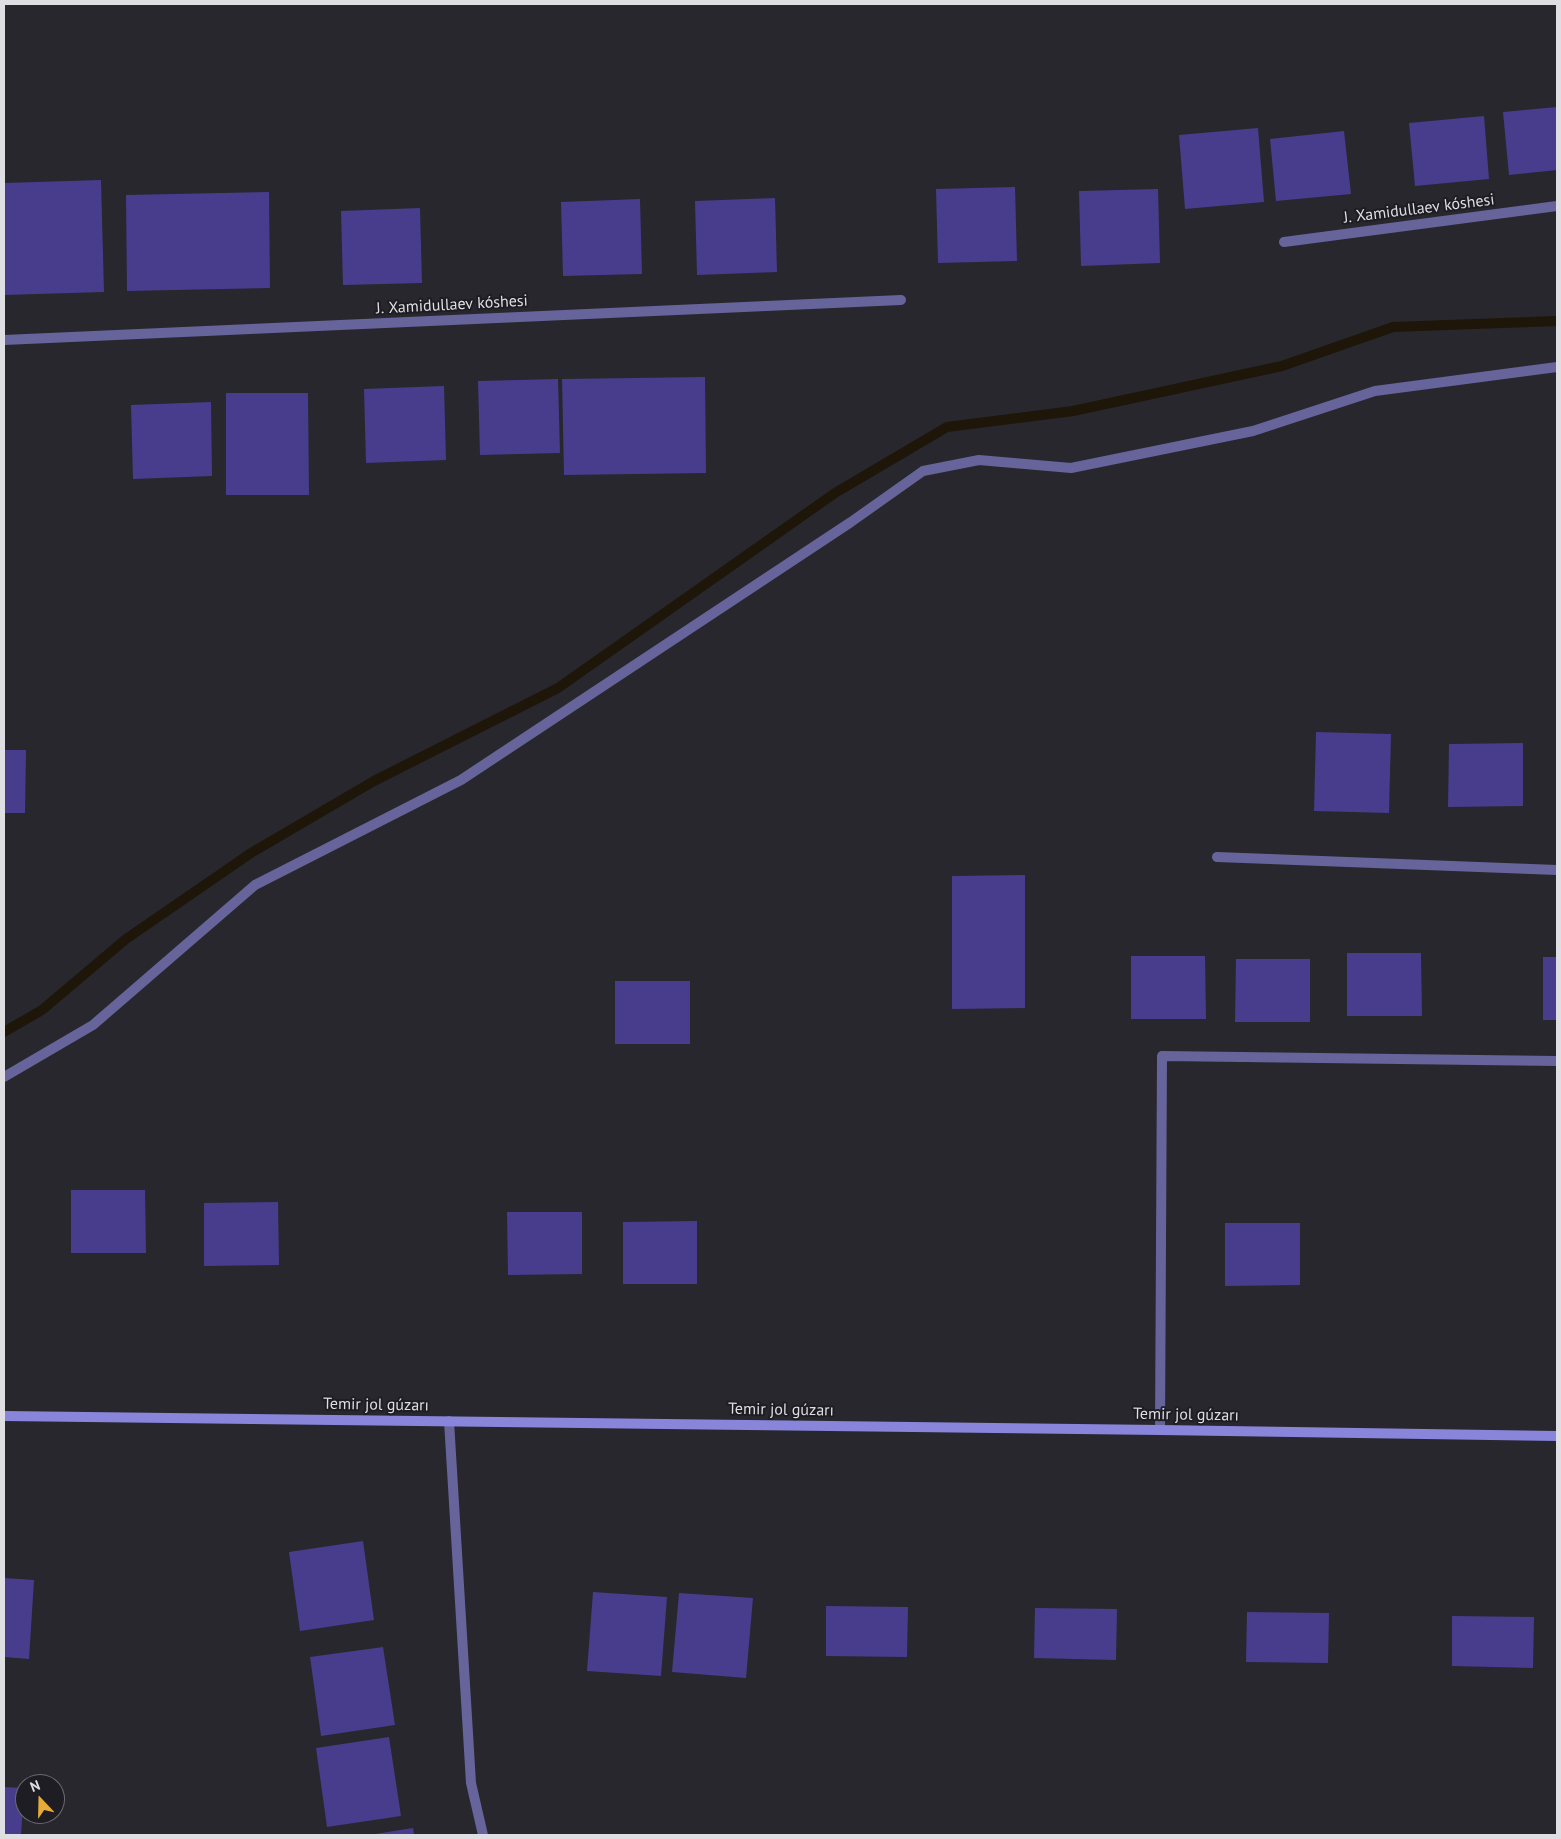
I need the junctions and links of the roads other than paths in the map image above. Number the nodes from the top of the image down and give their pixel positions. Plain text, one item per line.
1 (1557, 206) edge
2 (1284, 242) dead end
3 (901, 300) dead end
4 (4, 340) edge
5 (1557, 367) edge
6 (1218, 857) dead end
7 (1557, 870) edge
8 (1557, 1061) edge
9 (4, 1077) edge
10 (4, 1416) edge
11 (449, 1421) junction
12 (1160, 1430) junction
13 (1557, 1436) edge
14 (483, 1835) edge

1 - 2 street, J. Xamidullaev kóshesi
3 - 4 street, J. Xamidullaev kóshesi
5 - 9 street
6 - 7 street
8 - 12 street
10 - 11 street, Temir jol gúzarı
11 - 12 street, Temir jol gúzarı
11 - 14 street
12 - 13 street, Temir jol gúzarı

